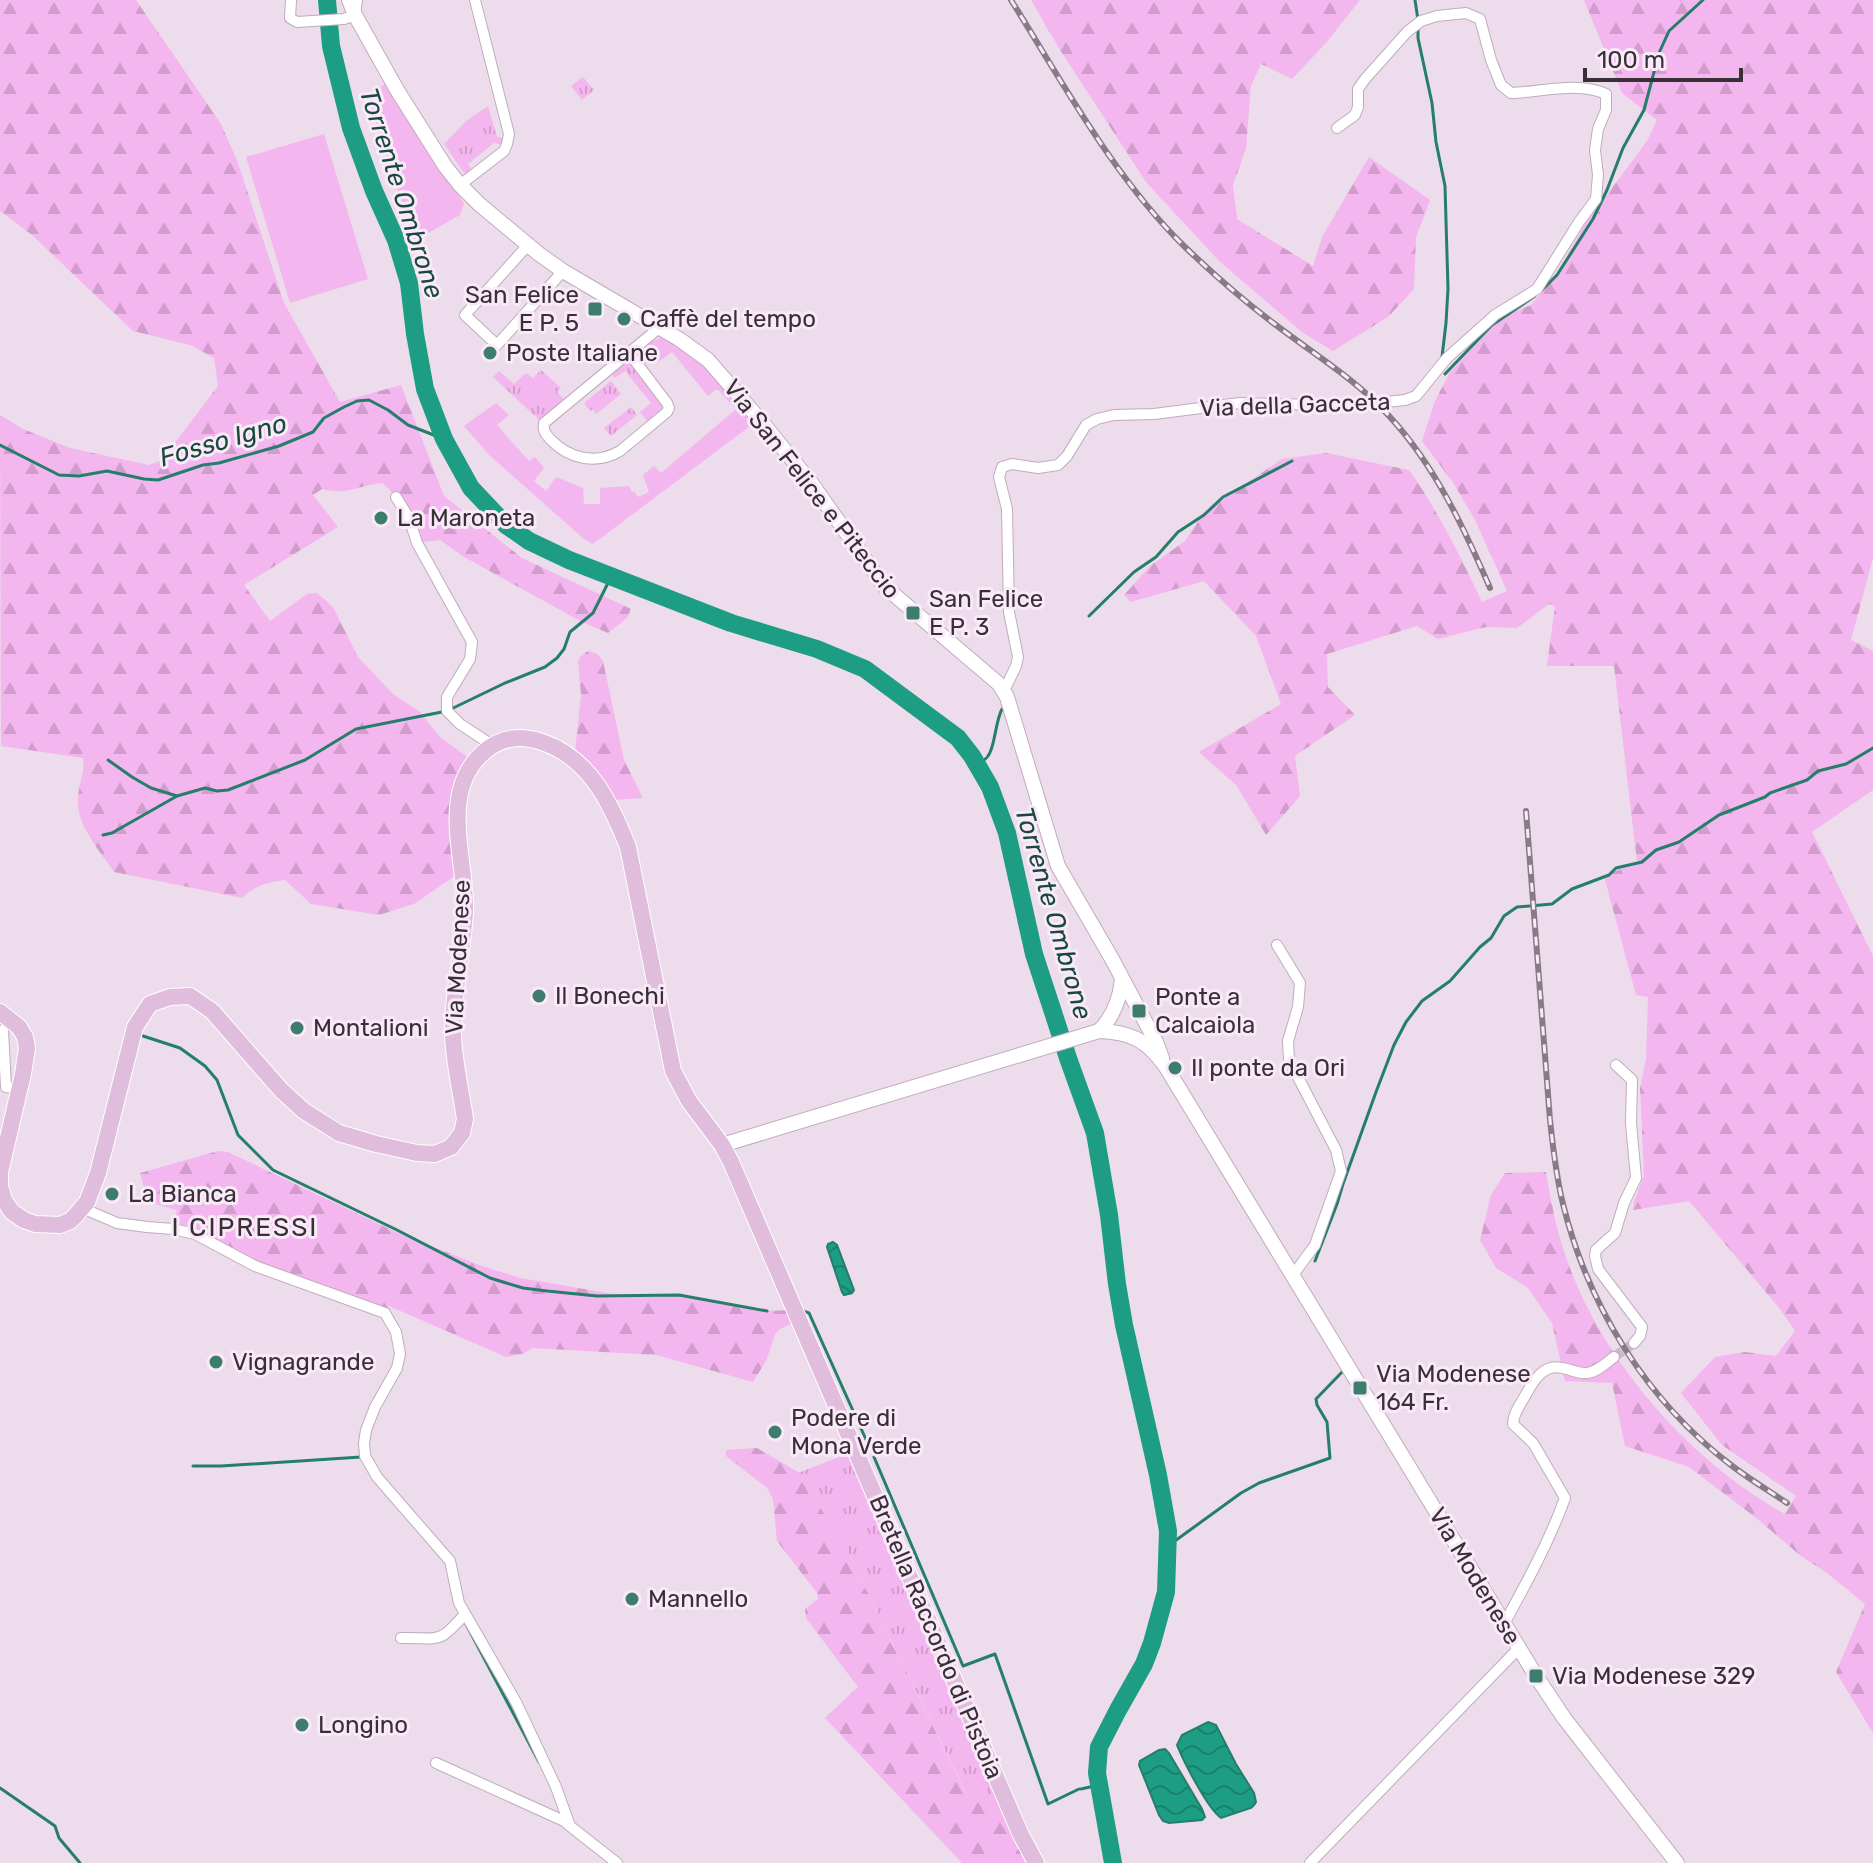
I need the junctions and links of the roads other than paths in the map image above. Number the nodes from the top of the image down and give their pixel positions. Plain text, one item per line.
1 (291, 0) edge
2 (349, 0) edge
3 (475, 0) edge
4 (352, 11) edge
5 (1337, 128) dead end
6 (460, 185) junction
7 (528, 245) junction
8 (563, 271) junction
9 (659, 328) junction
10 (629, 353) junction
11 (396, 497) dead end
12 (1004, 691) junction
13 (492, 745) junction
14 (1277, 945) dead end
15 (1122, 979) junction
16 (0, 1012) edge
17 (3, 1030) dead end
18 (1092, 1033) junction
19 (1163, 1063) junction
20 (1616, 1065) dead end
21 (19, 1089) junction
22 (722, 1145) junction
23 (82, 1208) junction
24 (1293, 1275) junction
25 (1634, 1343) dead end
26 (1614, 1357) tunnel mouth
27 (465, 1614) junction
28 (1504, 1624) junction
29 (401, 1638) dead end
30 (1519, 1648) junction
31 (436, 1763) dead end
32 (570, 1826) junction
33 (617, 1863) edge
34 (1036, 1863) edge
35 (1310, 1863) edge
36 (1677, 1863) edge

1 - 4 street
2 - 4 street, Via San Felice e Piteccio
3 - 6 street
4 - 6 street, Via San Felice e Piteccio
5 - 12 street, Via della Gacceta
6 - 7 street, Via San Felice e Piteccio
7 - 8 street, Via San Felice e Piteccio
7 - 8 street
8 - 9 street, Via San Felice e Piteccio
9 - 10 street
9 - 12 street, Via San Felice e Piteccio
10 - 10 street
11 - 13 street
12 - 15 street, Via San Felice e Piteccio
13 - 22 main road
13 - 23 main road, Via Modenese
14 - 24 street
15 - 18 street
15 - 19 street, Via San Felice e Piteccio
16 - 21 main road
17 - 21 street
18 - 19 street
18 - 22 street
19 - 24 street, Via Modenese
20 - 25 street
21 - 23 main road
22 - 34 main road, Bretella Raccordo di Pistoia
23 - 27 street
24 - 28 street, Via Modenese
26 - 28 street
27 - 29 street
27 - 32 street
28 - 30 street, Via Modenese
30 - 35 street
30 - 36 street, Via Modenese
31 - 32 street
32 - 33 street

